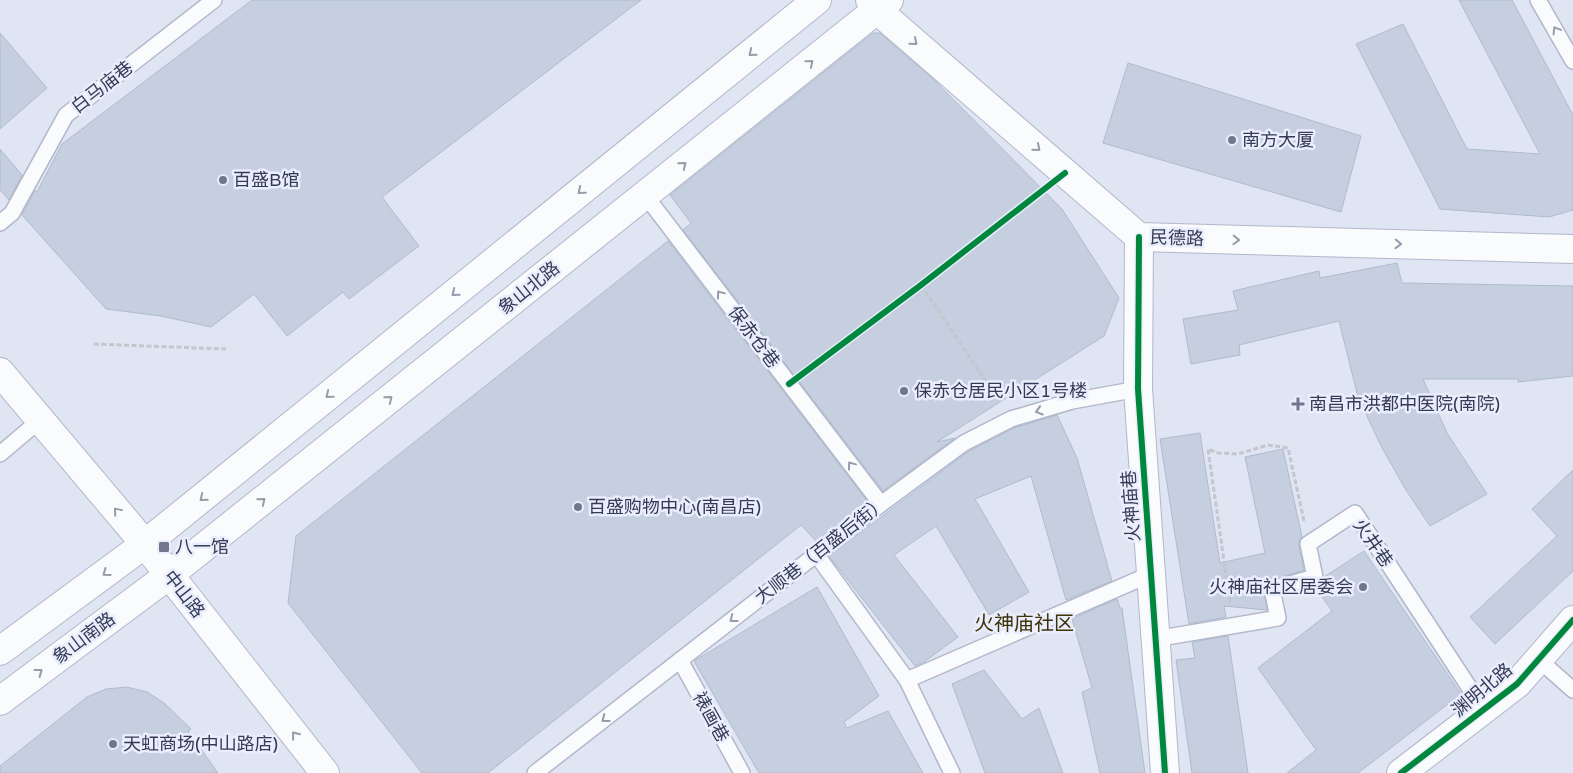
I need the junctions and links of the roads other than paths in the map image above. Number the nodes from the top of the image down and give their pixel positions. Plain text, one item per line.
1 (214, 0) edge
2 (817, 0) edge
3 (1538, 0) edge
4 (879, 3) edge
5 (1573, 61) edge
6 (645, 195) junction
7 (0, 223) edge
8 (1139, 237) junction
9 (1573, 249) edge
10 (0, 372) edge
11 (1138, 389) junction
12 (40, 420) junction
13 (0, 454) edge
14 (880, 504) junction
15 (145, 544) junction
16 (816, 554) junction
17 (1151, 574) junction
18 (168, 575) junction
19 (1573, 620) edge
20 (1155, 639) junction
21 (0, 651) edge
22 (1538, 659) junction
23 (680, 660) junction
24 (907, 680) junction
25 (1573, 690) edge
26 (0, 701) edge
27 (1484, 710) junction
28 (325, 773) edge
29 (535, 773) edge
30 (742, 773) edge
31 (952, 773) edge
32 (1165, 773) edge
33 (1401, 773) edge

1 - 7 lane, 白马庙巷
2 -> 15 main road
5 -> 3 lane
6 -> 4 main road, 象山北路
4 -> 8 main road, 民德路
14 -> 6 lane, 保赤仓巷
18 -> 6 main road, 象山北路
8 -> 9 main road, 民德路
8 - 11 main road, 火神庙巷
10 - 12 main road, 中山路
11 -> 14 lane, 大顺巷（百盛后街）
11 - 17 main road, 火神庙巷
12 - 13 lane
15 -> 12 main road, 中山路
14 - 16 lane, 大顺巷（百盛后街）
15 - 18 main road, 中山路
15 -> 21 main road
16 -> 23 lane, 大顺巷（百盛后街）
16 - 24 lane
17 - 20 main road, 火神庙巷
17 - 24 lane
26 -> 18 main road, 象山南路
28 -> 18 main road, 中山路
19 - 22 main road, 渊明北路
20 - 27 lane, 火井巷
20 - 32 main road, 火神庙巷
22 - 25 lane
22 - 27 main road, 渊明北路
23 -> 29 lane, 大顺巷（百盛后街）
23 - 30 lane, 裱画巷
24 - 31 lane
27 - 33 main road, 渊明北路

